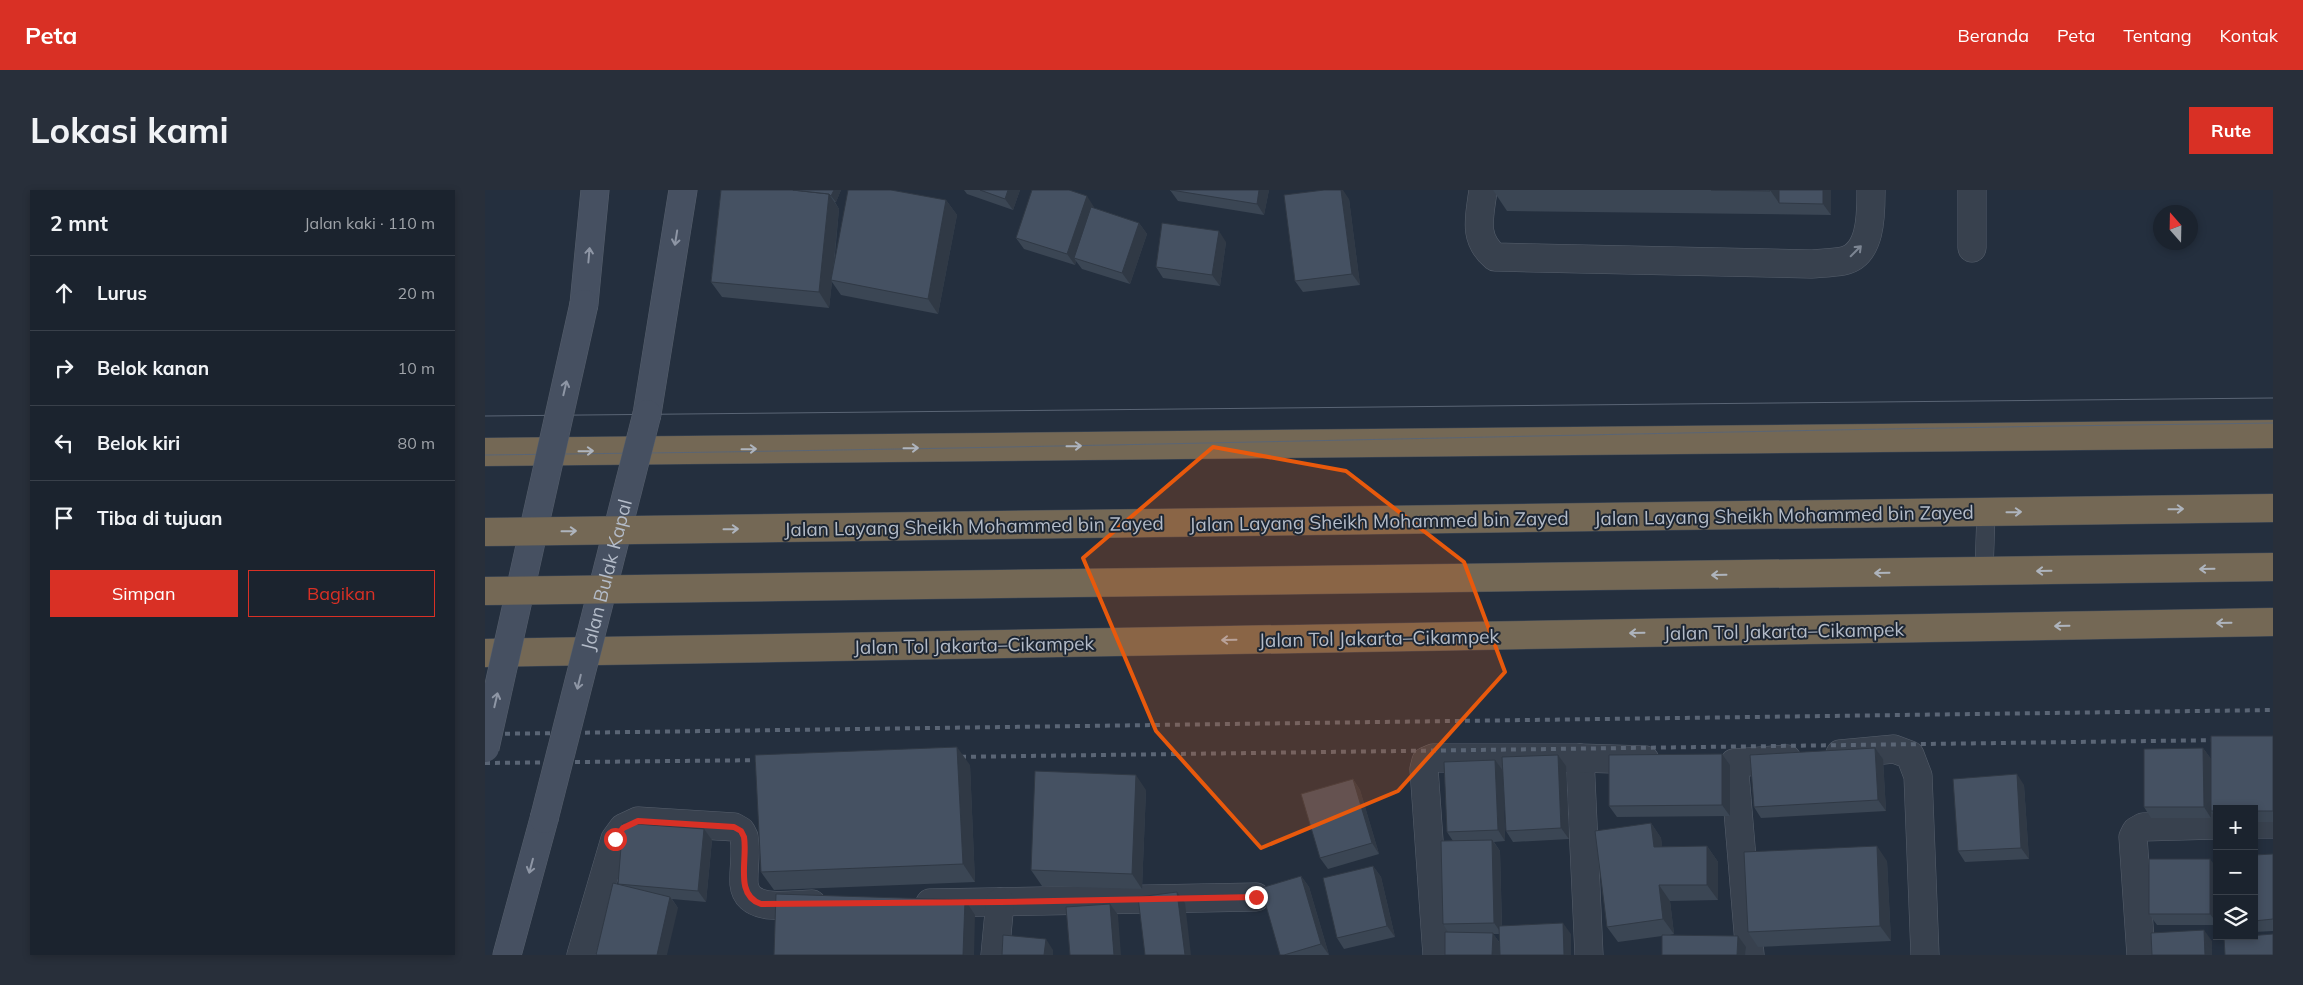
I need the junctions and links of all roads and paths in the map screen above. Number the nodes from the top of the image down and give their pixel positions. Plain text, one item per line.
1 (595, 190) edge
2 (683, 190) edge
3 (1483, 190) edge
4 (1871, 190) edge
5 (1972, 190) edge
6 (1972, 248) dead end
7 (2273, 434) edge
8 (485, 452) edge
9 (2273, 508) edge
10 (1986, 513) junction
11 (485, 532) edge
12 (2273, 568) edge
13 (1984, 572) junction
14 (485, 592) edge
15 (2273, 622) edge
16 (485, 653) edge
17 (485, 748) edge
18 (1580, 758) junction
19 (1666, 761) edge
20 (1705, 762) edge
21 (1733, 764) junction
22 (2258, 824) edge
23 (2273, 824) edge
24 (2213, 825) edge
25 (1256, 897) dead end
26 (1000, 902) junction
27 (901, 903) edge
28 (841, 904) edge
29 (507, 955) edge
30 (581, 955) edge
31 (995, 955) edge
32 (1437, 955) edge
33 (1589, 955) edge
34 (1750, 955) edge
35 (1925, 955) edge
36 (2141, 955) edge

17 -> 1 main road, bridge
2 -> 29 main road, Jalan Bulak Kapal, bridge
3 -> 4 street
5 - 6 street
8 -> 7 highway
10 -> 9 highway, Jalan Layang Sheikh Mohammed bin Zayed, bridge
11 -> 10 highway, Jalan Layang Sheikh Mohammed bin Zayed, bridge
10 - 13 lane
12 -> 13 highway, bridge
13 -> 14 highway, bridge
15 -> 16 highway, Jalan Tol Jakarta–Cikampek
18 - 19 street
18 - 32 street
18 - 33 street
20 - 21 street
21 - 34 street
21 - 35 street
22 - 23 street
24 - 36 street
25 - 26 street
26 - 27 street
26 - 31 street
28 - 30 street

